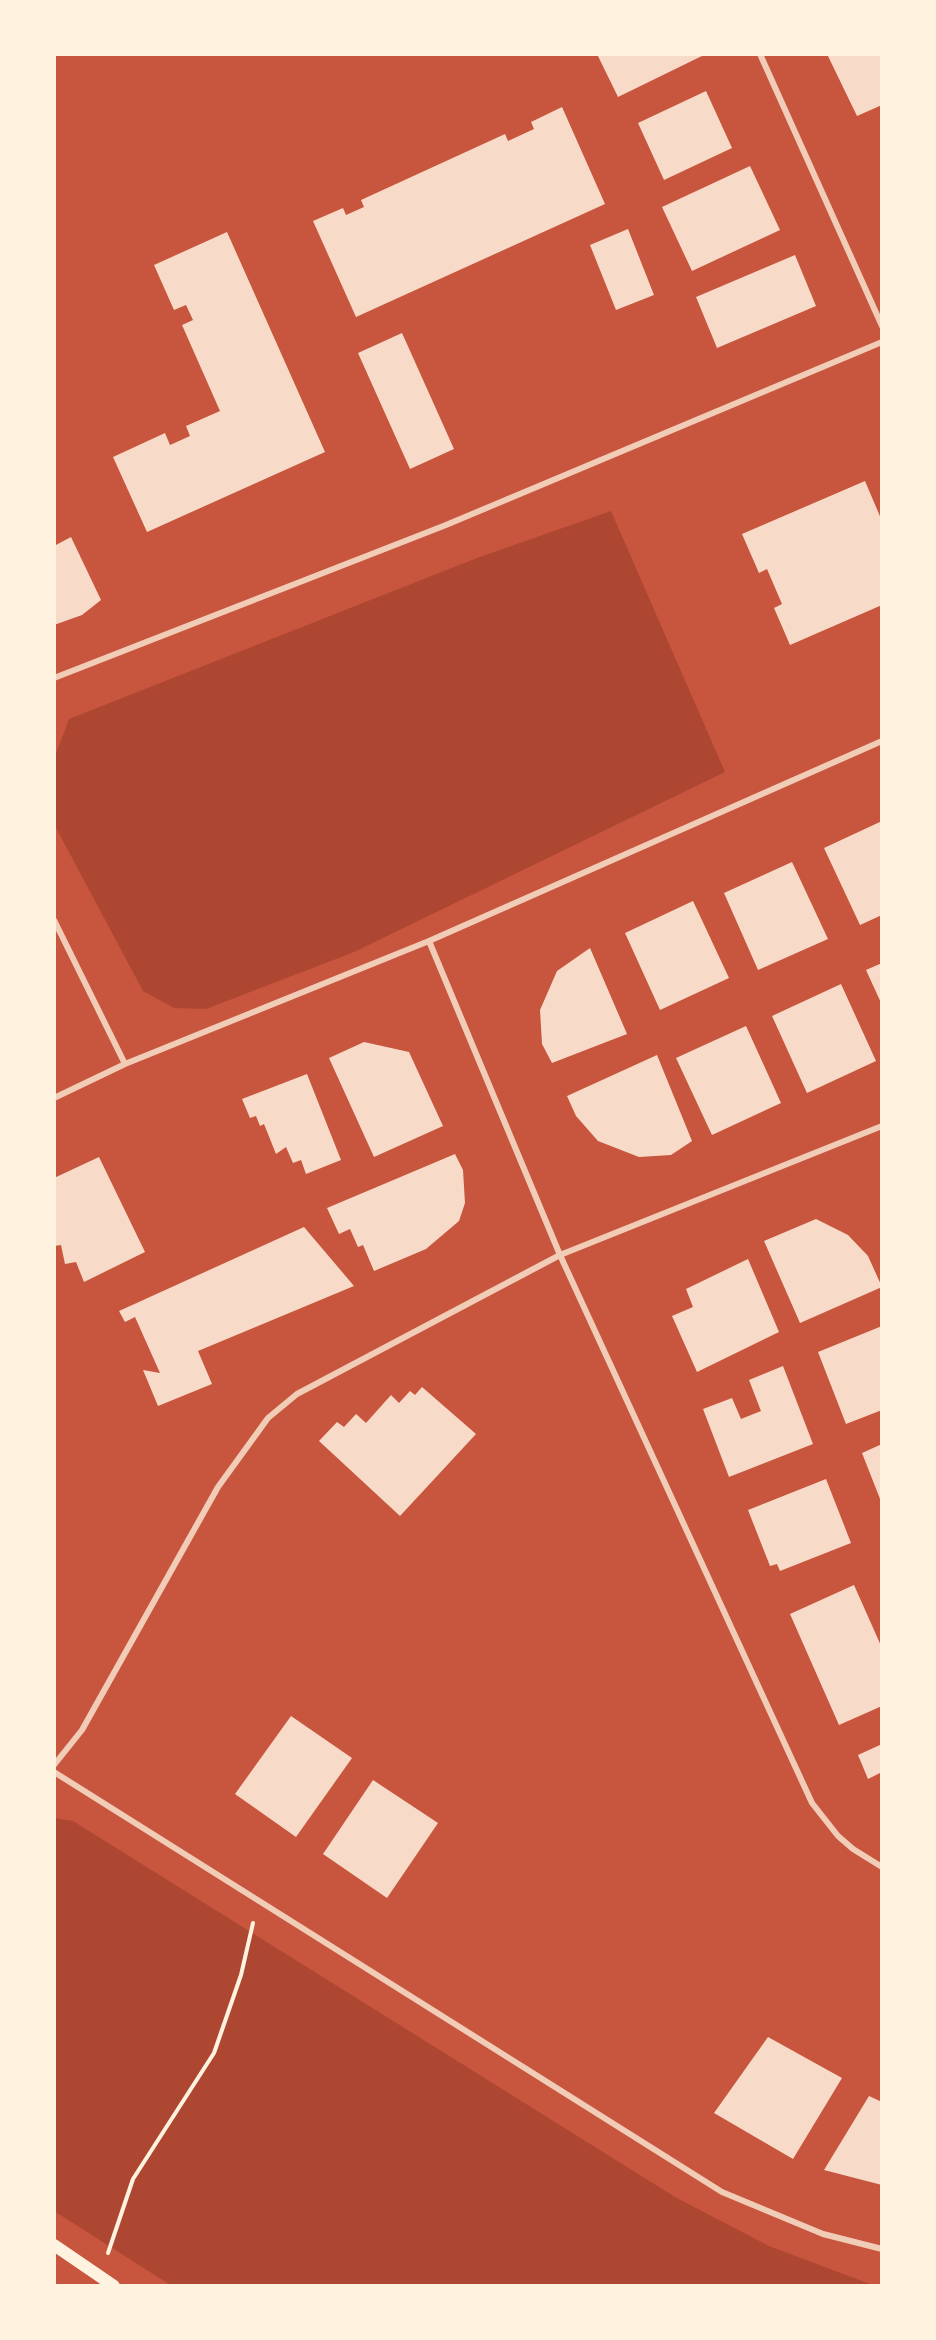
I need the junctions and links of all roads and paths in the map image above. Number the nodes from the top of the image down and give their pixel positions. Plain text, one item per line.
1 (760, 54) edge
2 (882, 326) edge
3 (882, 342) edge
4 (54, 678) edge
5 (882, 741) edge
6 (54, 920) edge
7 (429, 940) junction
8 (125, 1064) junction
9 (54, 1098) edge
10 (882, 1126) edge
11 (560, 1255) junction
12 (54, 1765) edge
13 (54, 1772) edge
14 (882, 1867) edge
15 (258, 1900) junction
16 (54, 2245) edge
17 (882, 2249) edge
18 (100, 2277) junction
19 (114, 2286) edge

1 - 2 street
3 - 4 street
5 - 7 street
6 - 8 street
7 - 8 street
7 - 11 street
8 - 9 street
10 - 11 street
11 - 12 street
11 - 14 street
13 - 15 street
15 - 17 street
15 - 18 path
16 - 18 main road
18 - 19 main road

